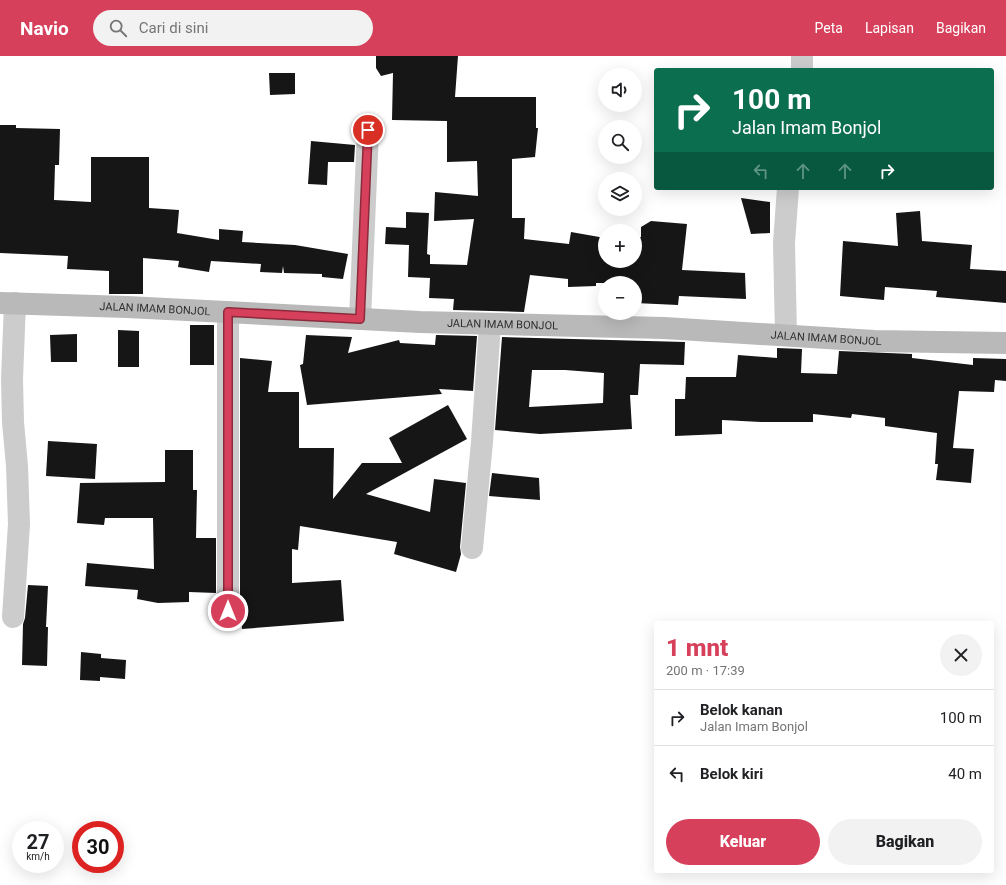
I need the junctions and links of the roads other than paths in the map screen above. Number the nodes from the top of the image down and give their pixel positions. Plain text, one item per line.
1 (802, 56) edge
2 (802, 68) edge
3 (368, 130) dead end
4 (788, 190) edge
5 (8, 303) edge
6 (228, 312) junction
7 (360, 319) junction
8 (490, 324) junction
9 (786, 335) junction
10 (1006, 343) edge
11 (472, 548) dead end
12 (228, 611) dead end
13 (13, 617) dead end

1 - 2 street
3 - 7 street
4 - 9 street
5 - 6 main road, JALAN IMAM BONJOL
5 - 13 street
6 - 7 main road, JALAN IMAM BONJOL
6 - 12 street
7 - 8 main road, JALAN IMAM BONJOL
8 - 9 main road, JALAN IMAM BONJOL
8 - 11 street
9 - 10 main road, JALAN IMAM BONJOL

